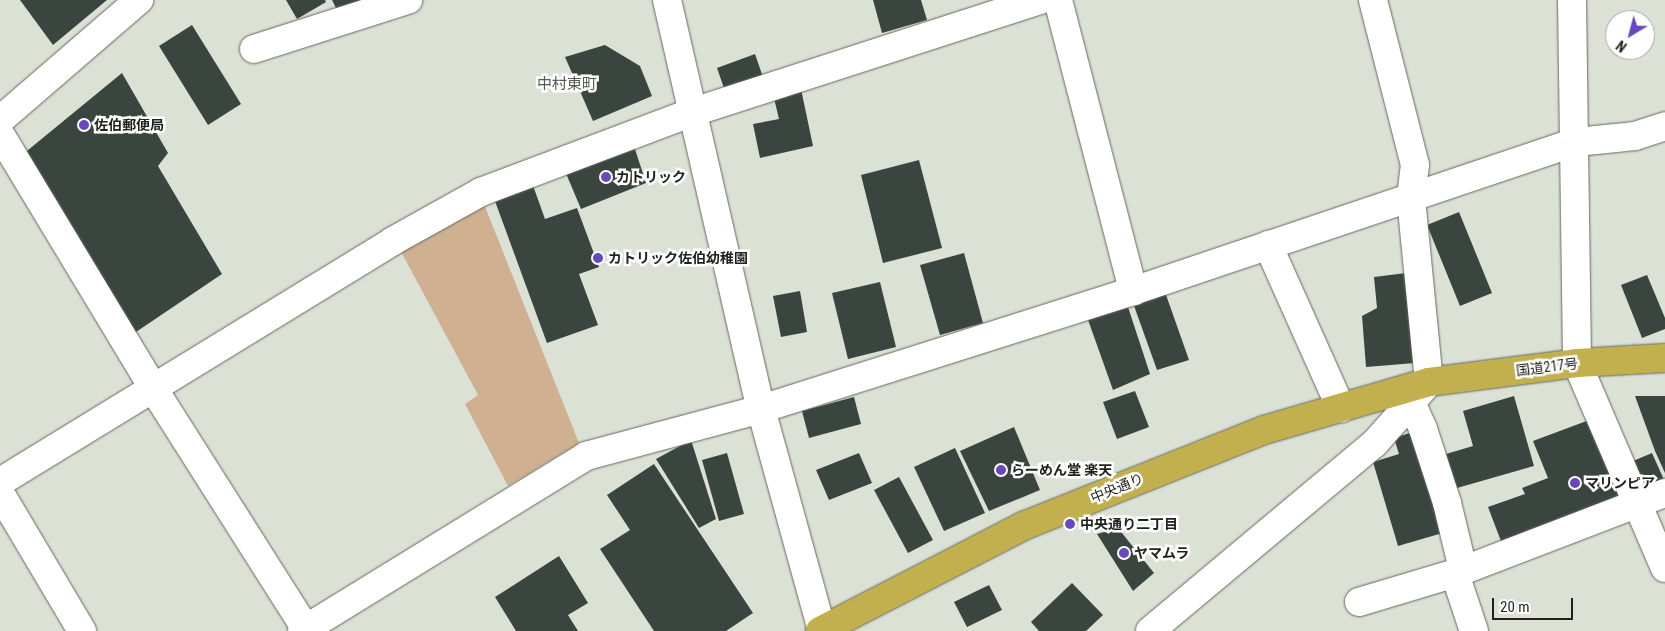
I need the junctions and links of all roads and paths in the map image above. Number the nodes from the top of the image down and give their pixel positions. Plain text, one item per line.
1 (138, 0) edge
2 (408, 0) edge
3 (667, 0) edge
4 (1039, 0) edge
5 (1058, 0) edge
6 (1373, 0) edge
7 (1572, 0) edge
8 (254, 50) dead end
9 (693, 112) junction
10 (0, 120) edge
11 (1665, 126) edge
12 (0, 134) edge
13 (1576, 142) junction
14 (1410, 197) junction
15 (1268, 245) junction
16 (1133, 291) junction
17 (1665, 358) edge
18 (1578, 363) junction
19 (1429, 382) junction
20 (153, 388) junction
21 (1411, 402) junction
22 (1341, 408) junction
23 (761, 409) junction
24 (0, 482) edge
25 (0, 493) edge
26 (1665, 493) edge
27 (1637, 505) junction
28 (1665, 568) edge
29 (1459, 572) junction
30 (1359, 602) dead end
31 (1182, 620) edge
32 (305, 630) edge
33 (82, 631) edge
34 (821, 631) edge
35 (1150, 631) edge
36 (1474, 631) edge

1 - 10 street
2 - 8 street
3 - 9 street
4 - 9 street
5 - 16 street
6 - 14 street
7 - 13 street
9 - 20 street
9 - 23 street
11 - 13 street
12 - 20 street
13 - 14 street
13 - 18 street
14 - 15 street
14 - 19 street
15 - 16 street
15 - 22 street
16 - 23 street
17 - 18 highway, 国道217号
18 - 19 highway, 国道217号
18 - 27 street
19 - 21 street
19 - 22 highway, 中央通り
20 - 24 street
20 - 32 street
21 - 29 street
21 - 31 street
22 - 34 highway, 中央通り
23 - 32 street
23 - 34 street
25 - 33 street
26 - 27 street
27 - 28 street
27 - 29 street
29 - 30 street
29 - 36 street
31 - 35 street

